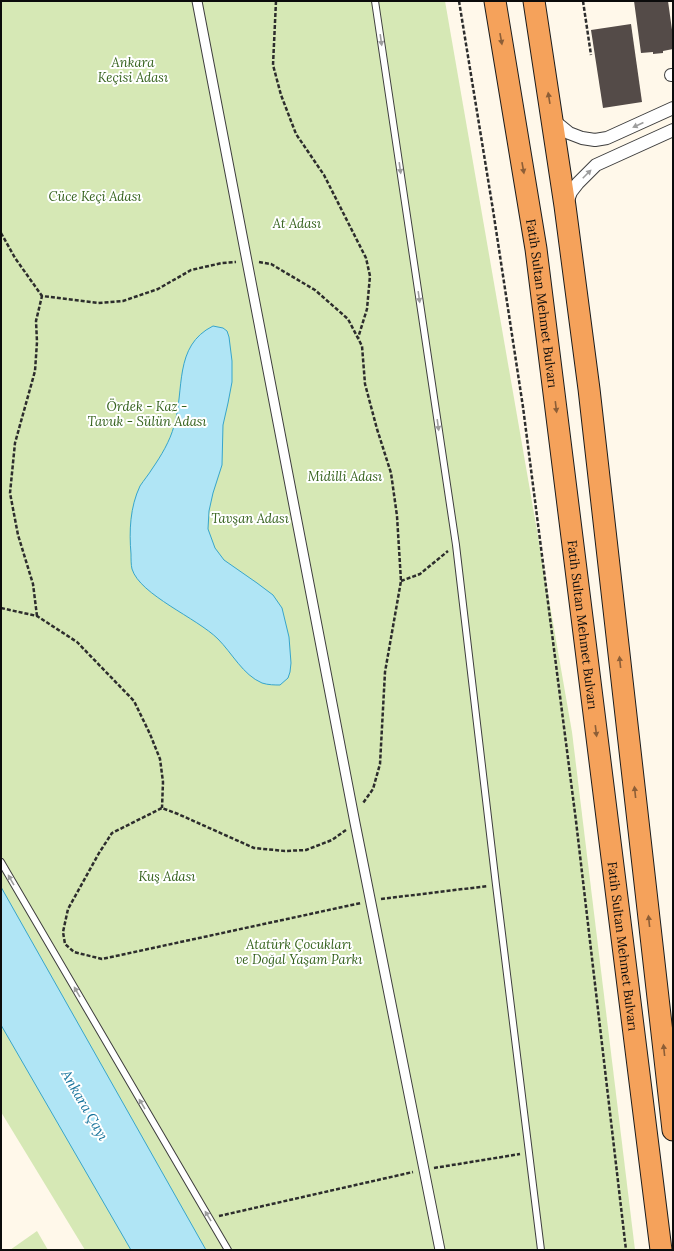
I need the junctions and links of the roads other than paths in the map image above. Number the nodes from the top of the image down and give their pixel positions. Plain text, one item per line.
1 (197, 1) edge
2 (375, 1) edge
3 (495, 1) edge
4 (534, 1) edge
5 (673, 108) edge
6 (553, 120) junction
7 (673, 130) edge
8 (565, 206) junction
9 (1, 862) edge
10 (673, 1130) edge
11 (228, 1250) edge
12 (440, 1250) edge
13 (540, 1250) edge
14 (661, 1250) edge

1 - 12 street
2 -> 13 lane
3 -> 14 highway, Fatih Sultan Mehmet Bulvarı
6 -> 4 highway
5 -> 6 street
6 - 8 highway
8 -> 7 street
10 -> 8 highway
11 -> 9 lane

